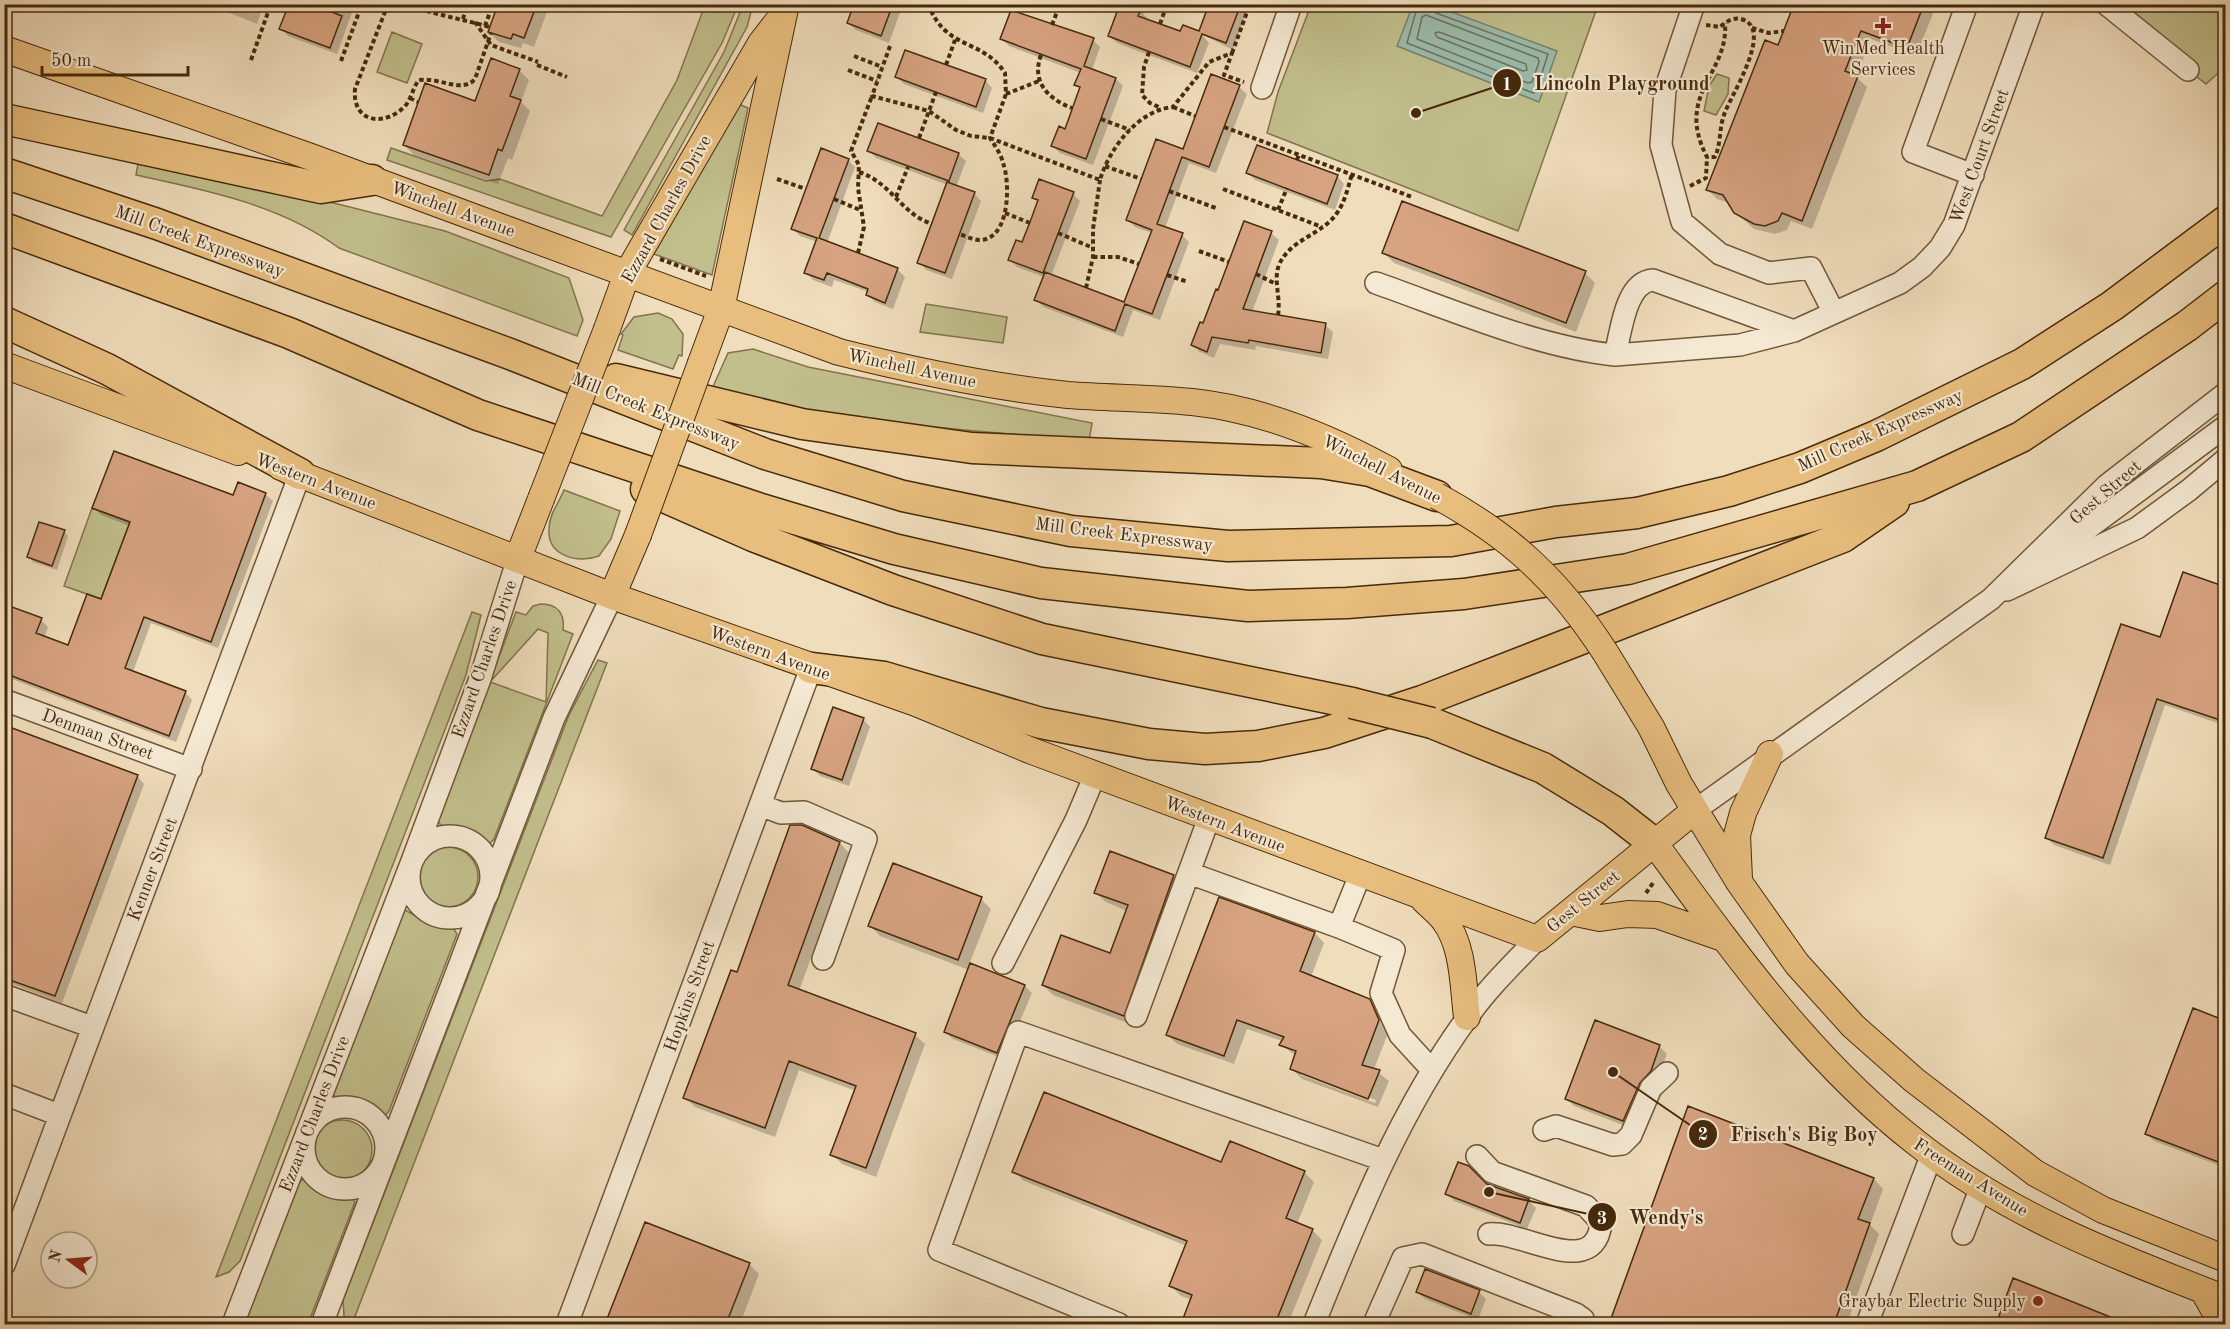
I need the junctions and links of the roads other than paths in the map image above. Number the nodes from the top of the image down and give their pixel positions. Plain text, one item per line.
1 (1292, 4) edge
2 (1967, 4) edge
3 (2034, 4) edge
4 (2106, 4) edge
5 (784, 10) edge
6 (1691, 12) edge
7 (4, 49) edge
8 (2188, 70) dead end
9 (1262, 88) road end
10 (4, 119) edge
11 (4, 173) edge
12 (1973, 175) junction
13 (372, 180) junction
14 (2226, 221) edge
15 (4, 228) edge
16 (627, 274) junction
17 (1376, 283) dead end
18 (2226, 296) edge
19 (721, 309) junction
20 (1834, 313) junction
21 (4, 322) edge
22 (1794, 331) junction
23 (510, 354) junction
24 (1615, 356) junction
25 (4, 365) edge
26 (2226, 393) edge
27 (478, 415) junction
28 (2226, 426) edge
29 (2226, 459) edge
30 (300, 474) junction
31 (1917, 486) junction
32 (1437, 496) junction
33 (518, 558) junction
34 (612, 596) junction
35 (1990, 598) junction
36 (811, 668) junction
37 (4, 700) edge
38 (1770, 754) junction
39 (190, 769) junction
40 (1095, 775) junction
41 (760, 805) junction
42 (1695, 811) junction
43 (1209, 818) junction
44 (1655, 844) junction
45 (412, 861) junction
46 (1189, 873) junction
47 (1360, 875) junction
48 (1739, 882) junction
49 (489, 888) junction
50 (1422, 898) junction
51 (1571, 912) junction
52 (1339, 927) junction
53 (1723, 938) junction
54 (1537, 939) junction
55 (823, 959) dead end
56 (1003, 963) dead end
57 (4, 995) edge
58 (1136, 1016) dead end
59 (1467, 1017) junction
60 (92, 1027) junction
61 (1432, 1070) junction
62 (1667, 1072) dead end
63 (4, 1094) edge
64 (59, 1115) junction
65 (308, 1130) junction
66 (1544, 1130) dead end
67 (1932, 1154) junction
68 (1477, 1156) dead end
69 (385, 1158) junction
70 (1383, 1160) junction
71 (1981, 1187) junction
72 (1489, 1234) dead end
73 (1963, 1234) dead end
74 (2226, 1259) edge
75 (4, 1265) edge
76 (2214, 1294) edge
77 (1376, 1319) dead end
78 (233, 1324) edge
79 (322, 1324) edge
80 (567, 1324) edge
81 (1119, 1324) edge
82 (1314, 1324) edge
83 (1585, 1324) edge
84 (1867, 1324) edge
85 (2222, 1324) edge

1 - 9 street
2 - 12 street
3 - 12 street, West Court Street
4 - 8 street
5 - 16 main road, Ezzard Charles Drive
5 - 19 main road, Ezzard Charles Drive
6 - 20 street
7 - 13 main road, Winchell Avenue
10 - 13 highway
11 - 23 highway, Mill Creek Expressway
12 - 20 street, West Court Street
13 - 16 main road, Winchell Avenue
14 - 23 highway, Mill Creek Expressway
15 - 27 highway
16 - 19 main road, Winchell Avenue
16 - 33 main road, Ezzard Charles Drive, bridge
17 - 24 street, West Court Street
18 - 31 highway
19 - 32 main road, Winchell Avenue
19 - 34 main road, Ezzard Charles Drive, bridge
20 - 22 street, West Court Street
21 - 30 highway
22 - 24 street, West Court Street
22 - 24 street
23 - 32 highway
25 - 30 main road, Western Avenue
26 - 35 street, Gest Street
27 - 31 highway
27 - 44 highway, bridge
28 - 35 street
29 - 35 street, Gest Street
30 - 33 main road, Western Avenue
30 - 39 street, Kenner Street
31 - 36 highway
32 - 42 main road, Winchell Avenue, bridge
33 - 34 main road, Western Avenue
33 - 45 street, Ezzard Charles Drive
34 - 36 main road, Western Avenue
34 - 49 street, Ezzard Charles Drive
35 - 38 street, Gest Street
36 - 40 main road, Western Avenue
36 - 41 street, Hopkins Street
37 - 39 street, Denman Street
38 - 42 street, Gest Street
38 - 48 main road
39 - 60 street, Kenner Street
40 - 43 main road, Western Avenue
40 - 56 street
41 - 55 street
41 - 80 street, Hopkins Street
42 - 44 main road, Gest Street
42 - 48 main road, Freeman Avenue
43 - 46 street
43 - 47 main road, Western Avenue
44 - 51 main road, Gest Street
44 - 53 main road, Freeman Avenue
45 - 49 street
45 - 49 street
45 - 65 street, Ezzard Charles Drive
46 - 52 street
46 - 58 street
47 - 50 main road, Western Avenue
47 - 52 street
48 - 74 main road, Freeman Avenue
49 - 69 street, Ezzard Charles Drive
50 - 54 main road, Western Avenue
50 - 59 main road
51 - 53 main road
51 - 54 main road, Gest Street
52 - 61 street
53 - 67 main road, Freeman Avenue
54 - 59 street, Gest Street
57 - 60 street
59 - 61 street, Gest Street
60 - 64 street, Kenner Street
61 - 70 street, Gest Street
62 - 66 street
63 - 64 street
64 - 75 street, Kenner Street
65 - 69 street
65 - 69 street
65 - 78 street, Ezzard Charles Drive
67 - 71 main road, Freeman Avenue
67 - 84 street
68 - 72 street
69 - 79 street, Ezzard Charles Drive
70 - 81 street
70 - 82 street, Gest Street
71 - 73 street
71 - 76 main road, Freeman Avenue
76 - 85 main road
77 - 83 street

